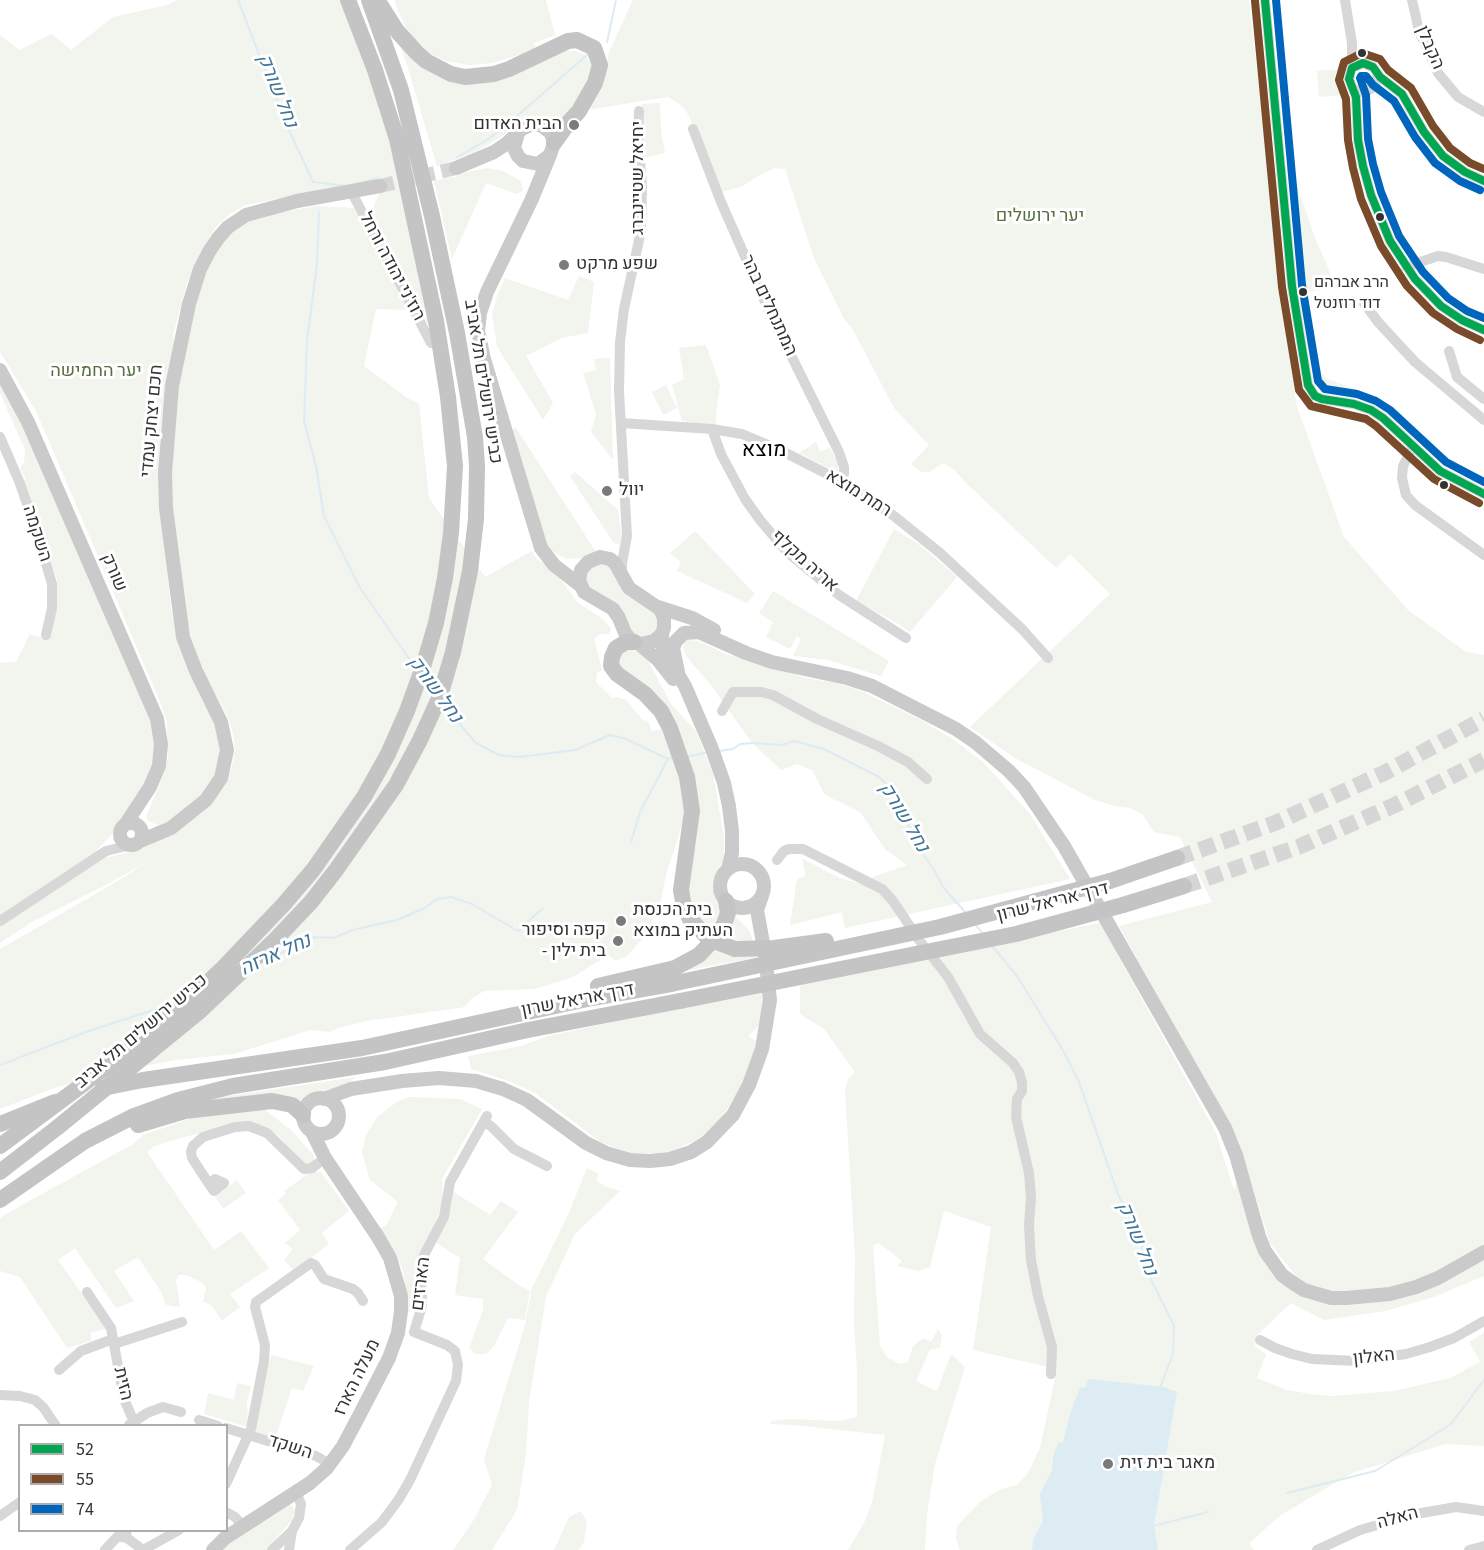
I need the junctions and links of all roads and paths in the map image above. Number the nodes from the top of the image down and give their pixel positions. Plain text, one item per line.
1 (348, 0) edge
2 (369, 0) edge
3 (378, 0) edge
4 (1265, 0) edge
5 (1345, 0) edge
6 (1412, 0) edge
7 (1352, 68) junction
8 (1377, 74) junction
9 (1393, 86) junction
10 (1353, 88) junction
11 (1370, 89) junction
12 (639, 111) dead end
13 (1484, 112) edge
14 (1356, 122) junction
15 (693, 129) dead end
16 (518, 133) junction
17 (550, 142) junction
18 (477, 160) junction
19 (522, 160) junction
20 (456, 168) tunnel mouth
21 (1484, 181) edge
22 (380, 186) tunnel mouth
23 (351, 191) junction
24 (531, 201) junction
25 (1406, 267) junction
26 (1484, 269) edge
27 (1364, 303) dead end
28 (1484, 330) edge
29 (431, 343) dead end
30 (1449, 351) dead end
31 (0, 370) edge
32 (1484, 399) edge
33 (1484, 420) edge
34 (621, 423) junction
35 (712, 429) junction
36 (0, 437) edge
37 (1413, 447) junction
38 (841, 480) junction
39 (1484, 494) edge
40 (627, 536) junction
41 (1484, 555) edge
42 (546, 557) junction
43 (597, 559) junction
44 (622, 574) junction
45 (581, 586) junction
46 (658, 607) junction
47 (662, 632) junction
48 (46, 635) dead end
49 (906, 638) dead end
50 (717, 639) junction
51 (637, 643) junction
52 (1048, 658) dead end
53 (798, 668) junction
54 (678, 672) junction
55 (722, 711) dead end
56 (699, 719) junction
57 (927, 779) dead end
58 (732, 831) junction
59 (135, 833) junction
60 (1177, 858) tunnel mouth
61 (777, 860) dead end
62 (749, 866) junction
63 (728, 869) junction
64 (1184, 886) tunnel mouth
65 (762, 896) junction
66 (733, 905) junction
67 (0, 921) edge
68 (940, 927) junction
69 (765, 954) junction
70 (360, 1048) junction
71 (372, 1086) junction
72 (324, 1099) junction
73 (303, 1115) junction
74 (339, 1117) junction
75 (0, 1124) edge
76 (332, 1130) junction
77 (312, 1132) junction
78 (85, 1141) junction
79 (0, 1146) edge
80 (325, 1158) junction
81 (547, 1166) dead end
82 (0, 1172) edge
83 (334, 1174) junction
84 (209, 1184) dead end
85 (0, 1200) edge
86 (1484, 1252) edge
87 (87, 1292) dead end
88 (363, 1301) dead end
89 (1484, 1321) edge
90 (182, 1322) dead end
91 (1260, 1340) dead end
92 (114, 1342) junction
93 (59, 1370) dead end
94 (1051, 1374) dead end
95 (0, 1395) edge
96 (181, 1412) dead end
97 (199, 1419) dead end
98 (55, 1424) edge
99 (131, 1424) edge
100 (215, 1424) edge
101 (228, 1429) edge
102 (249, 1435) junction
103 (330, 1464) junction
104 (228, 1480) edge
105 (296, 1492) junction
106 (18, 1503) edge
107 (1484, 1511) edge
108 (228, 1513) edge
109 (0, 1516) edge
110 (243, 1526) junction
111 (175, 1532) edge
112 (292, 1532) junction
113 (126, 1534) edge
114 (1484, 1546) edge
115 (105, 1550) edge
116 (213, 1550) edge
117 (272, 1550) edge
118 (289, 1550) edge
119 (350, 1550) edge
120 (1317, 1550) edge
121 (1469, 1550) edge

1 - 79 highway, כביש ירושלים תל אביב, bridge
2 - 82 highway, כביש ירושלים תל אביב, bridge
3 - 17 highway
4 - 37 street
5 - 7 street
6 - 13 street, הקבלן
7 - 8 street
7 - 10 street
8 - 9 street
8 - 11 street
9 - 11 street
9 - 21 street
10 - 11 street
10 - 14 street
11 - 14 street
12 - 34 street, יחיאל שטיינברג
14 - 25 street
15 - 38 street, המתנחלים בהר
16 - 17 main road
16 - 18 main road
16 - 19 main road
17 - 19 main road
17 - 24 main road
18 - 19 main road
18 - 20 main road
19 - 24 main road
22 - 23 main road, חכם יצחק עמדי
23 - 29 street, רוז'ני יהודה ורחל
23 - 59 main road, חכם יצחק עמדי
24 - 42 main road
25 - 26 street
25 - 28 street
27 - 33 street
30 - 32 street
31 - 59 main road, שורק
34 - 35 street, רמת מוצא
34 - 40 street, יחיאל שטיינברג
35 - 38 street, רמת מוצא
35 - 49 street, אריה מקלף
36 - 48 street, השקמה
37 - 39 street
37 - 41 street
38 - 52 street, רמת מוצא
40 - 43 street
40 - 44 street, יחיאל שטיינברג
42 - 43 main road
42 - 45 main road
43 - 44 main road
43 - 45 main road
44 - 46 main road
45 - 51 main road
46 - 47 main road
46 - 53 main road
47 - 50 main road
47 - 51 main road
47 - 54 main road
50 - 53 main road
50 - 54 main road
51 - 56 main road
51 - 68 highway, bridge
53 - 86 main road
54 - 56 main road
55 - 57 street
56 - 58 main road
58 - 62 main road
58 - 63 main road
59 - 67 street
60 - 68 highway, דרך אריאל שרון, bridge
61 - 94 street
62 - 63 main road
62 - 65 main road
63 - 66 main road
64 - 78 highway, דרך אריאל שרון, bridge
65 - 66 main road
65 - 69 main road
66 - 69 main road
66 - 70 highway
68 - 70 highway, דרך אריאל שרון, bridge
69 - 71 main road
70 - 75 highway, דרך אריאל שרון
71 - 72 main road
71 - 74 main road
72 - 73 main road
72 - 74 main road
73 - 77 main road
73 - 78 highway
74 - 76 main road
76 - 77 main road
76 - 83 main road, מעלה הארז
77 - 80 main road, מעלה הארז
78 - 85 highway, דרך אריאל שרון
80 - 83 main road, מעלה הארז
80 - 84 street
81 - 119 street, הארזים
83 - 103 main road, מעלה הארז
87 - 92 street, הזית
88 - 102 street
89 - 91 street, האלון
90 - 92 street, הזית
92 - 93 street
92 - 99 street, הזית
95 - 98 street
96 - 99 street
97 - 100 street
101 - 102 street, השקד
102 - 103 street, השקד
102 - 104 street
103 - 105 main road, מעלה הארז
105 - 110 main road, מעלה הארז
105 - 112 street
106 - 109 street
107 - 120 street, האלה
108 - 110 street
110 - 116 main road, מעלה הארז
111 - 113 street
112 - 117 street
112 - 118 street
113 - 115 street
114 - 121 street

